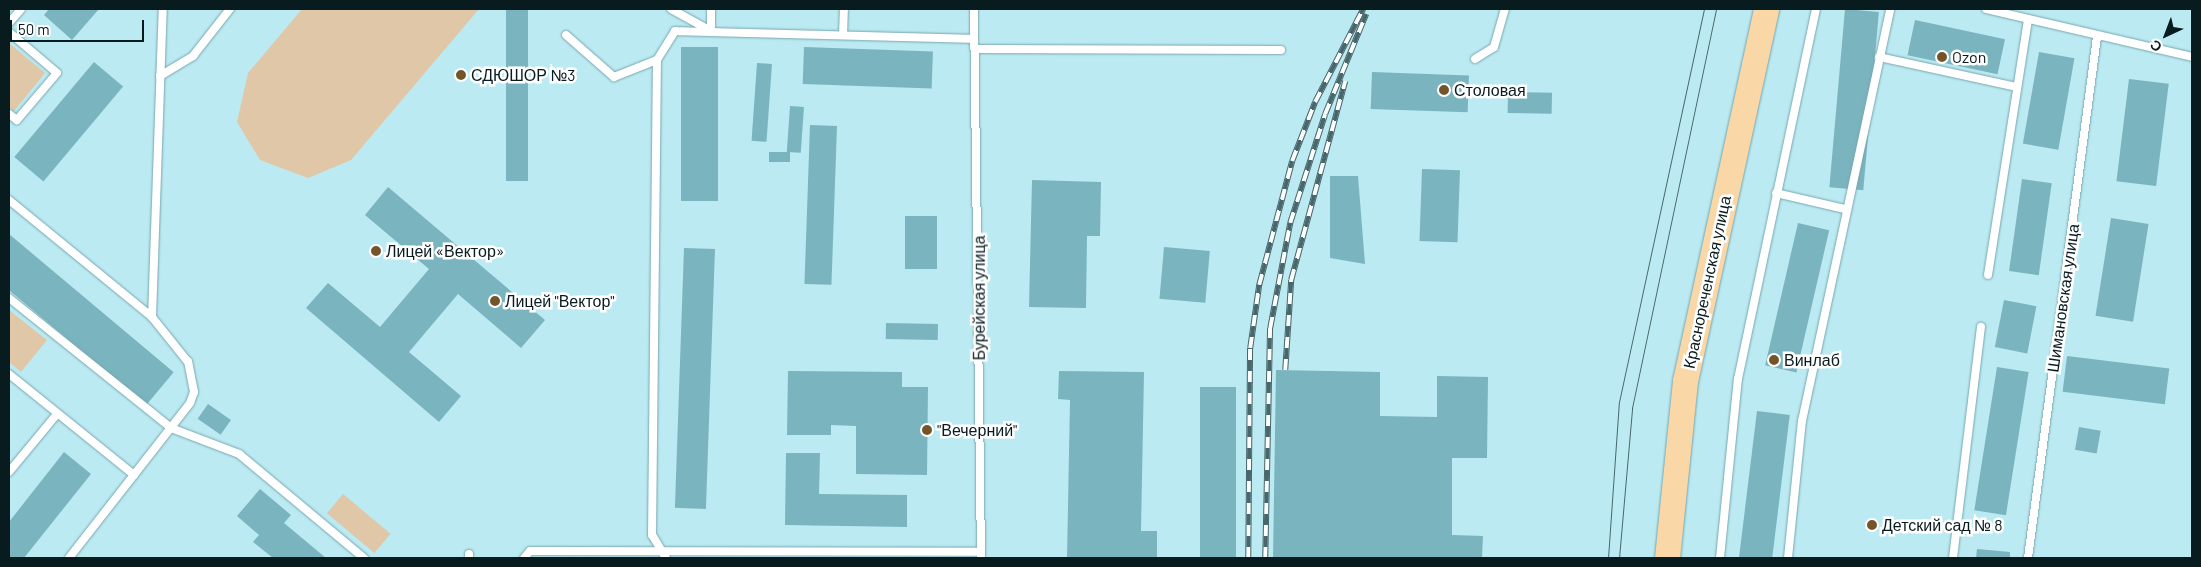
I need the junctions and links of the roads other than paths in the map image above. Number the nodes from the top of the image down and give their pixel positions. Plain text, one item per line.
1 (21, 9) edge
2 (163, 9) edge
3 (230, 9) edge
4 (671, 9) edge
5 (710, 9) edge
6 (844, 9) edge
7 (974, 9) edge
8 (1505, 9) edge
9 (1766, 9) edge
10 (1816, 9) edge
11 (1890, 9) edge
12 (1986, 9) edge
13 (2016, 12) edge
14 (10, 18) edge
15 (2028, 20) junction
16 (711, 31) junction
17 (9, 32) edge
18 (566, 35) dead end
19 (843, 35) junction
20 (2097, 38) junction
21 (974, 39) junction
22 (977, 49) junction
23 (1281, 50) dead end
24 (1879, 57) junction
25 (2192, 57) edge
26 (1475, 59) dead end
27 (657, 60) junction
28 (160, 76) junction
29 (2017, 87) junction
30 (9, 114) edge
31 (1776, 193) junction
32 (9, 200) edge
33 (1845, 209) junction
34 (1988, 275) dead end
35 (9, 298) edge
36 (152, 317) junction
37 (1981, 327) dead end
38 (9, 374) edge
39 (57, 414) junction
40 (171, 428) junction
41 (9, 472) edge
42 (134, 475) junction
43 (664, 555) edge
44 (981, 555) edge
45 (69, 558) edge
46 (364, 558) edge
47 (524, 558) edge
48 (1666, 558) edge
49 (1720, 558) edge
50 (1788, 558) edge
51 (1953, 558) edge
52 (2028, 558) edge

1 - 14 lane
2 - 28 lane
3 - 28 lane
4 - 16 lane
5 - 16 lane
6 - 19 lane
7 - 21 lane, Бурейская улица
8 - 26 lane
9 - 48 main road, Краснореченская улица
10 - 31 lane
11 - 24 lane
12 - 13 lane
13 - 15 lane
15 - 20 lane
15 - 29 lane
16 - 19 lane
16 - 27 lane
17 - 30 lane
18 - 27 lane
19 - 21 lane
20 - 25 lane
20 - 52 lane, Шимановская улица
21 - 22 lane, Бурейская улица
22 - 23 lane
22 - 44 lane, Бурейская улица
24 - 29 lane
24 - 33 lane
27 - 43 lane
28 - 36 lane
29 - 34 lane
31 - 33 lane
31 - 49 lane
32 - 36 lane
33 - 50 lane
35 - 40 lane
36 - 40 lane
37 - 51 lane
38 - 39 lane
39 - 41 lane
39 - 42 lane
40 - 42 lane
40 - 46 lane
42 - 45 lane
43 - 44 lane
43 - 47 lane

